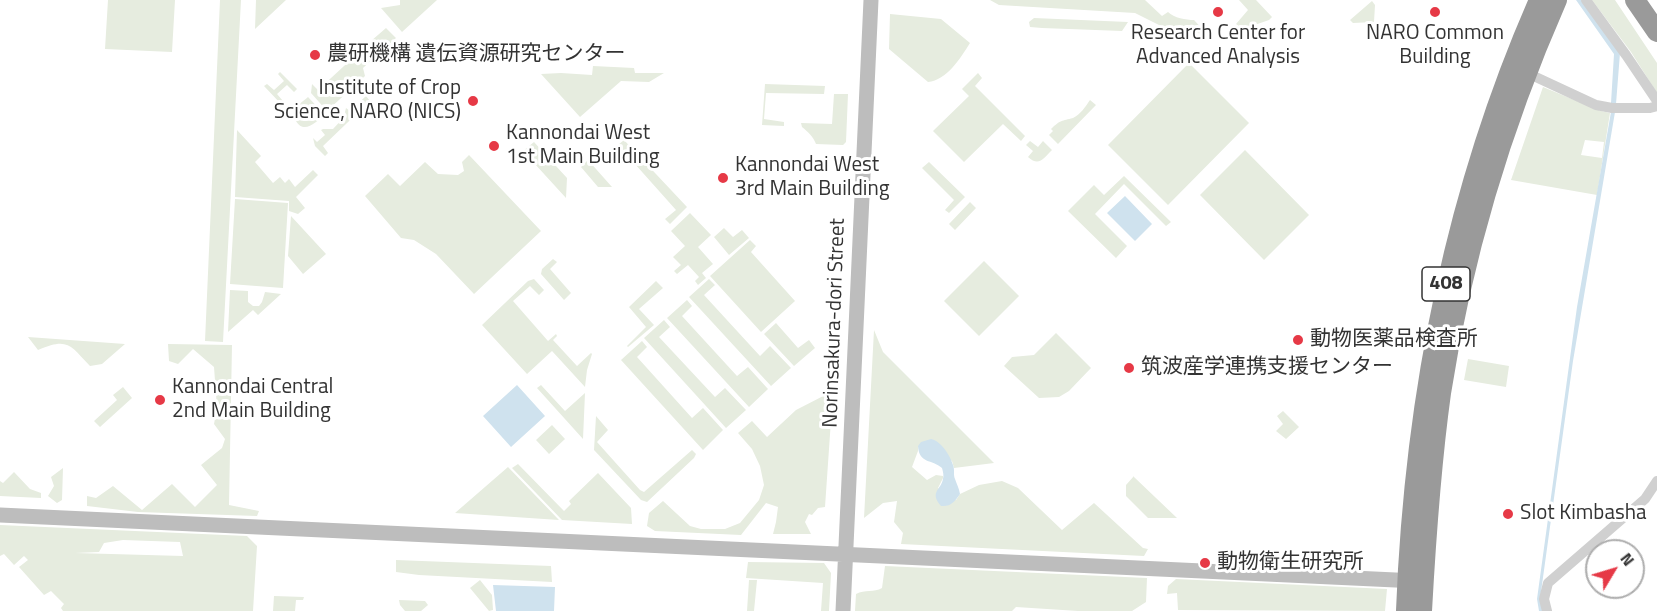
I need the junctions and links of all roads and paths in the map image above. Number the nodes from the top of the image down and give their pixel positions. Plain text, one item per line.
1 (871, 0) edge
2 (1539, 0) edge
3 (1557, 0) edge
4 (1586, 0) edge
5 (1635, 0) edge
6 (1657, 32) edge
7 (1519, 68) junction
8 (1657, 101) edge
9 (1657, 106) edge
10 (1657, 481) edge
11 (0, 515) edge
12 (845, 554) junction
13 (1415, 581) junction
14 (843, 611) edge
15 (1406, 611) edge
16 (1422, 611) edge
17 (1547, 611) edge

1 - 12 street, Norinsakura-dori Street
2 - 7 highway, 408
3 - 7 highway, 408
4 - 8 street
5 - 6 highway
7 - 9 street
7 - 13 highway, 408
10 - 17 street
11 - 12 street
12 - 13 street
12 - 14 street, Norinsakura-dori Street
13 - 15 highway, 408
13 - 16 highway, 408

